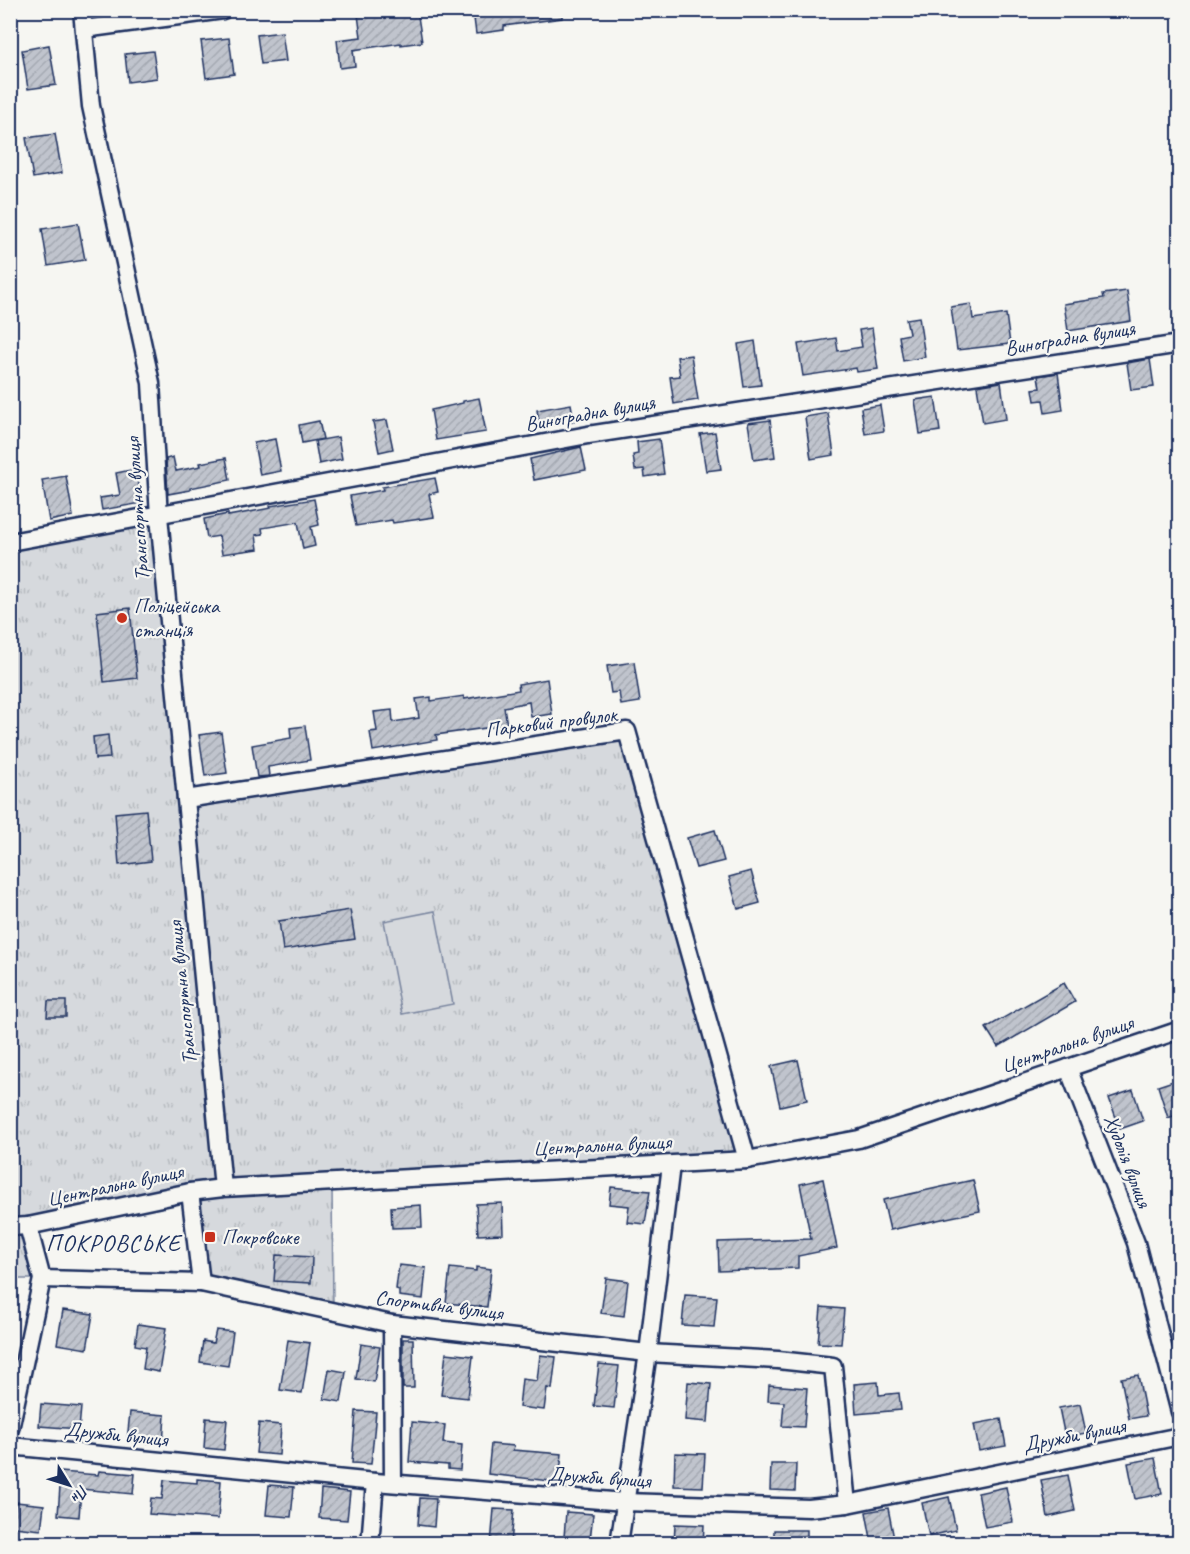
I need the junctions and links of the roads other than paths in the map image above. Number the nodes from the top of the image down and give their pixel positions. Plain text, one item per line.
1 (82, 10) edge
2 (223, 10) edge
3 (84, 29) junction
4 (1179, 344) edge
5 (159, 516) junction
6 (10, 542) edge
7 (186, 799) junction
8 (1179, 1030) edge
9 (1068, 1068) junction
10 (747, 1160) junction
11 (671, 1164) junction
12 (223, 1188) junction
13 (190, 1192) junction
14 (28, 1226) junction
15 (10, 1227) edge
16 (42, 1279) junction
17 (201, 1283) junction
18 (392, 1324) junction
19 (648, 1353) junction
20 (1179, 1412) edge
21 (10, 1429) edge
22 (1179, 1436) edge
23 (10, 1446) edge
24 (375, 1482) junction
25 (393, 1483) junction
26 (625, 1502) junction
27 (847, 1504) junction
28 (370, 1544) edge
29 (619, 1544) edge

1 - 3 street, Транспортна вулиця
2 - 3 street
3 - 5 street, Транспортна вулиця
4 - 5 street, Виноградна вулиця
5 - 6 street, Виноградна вулиця
5 - 7 street, Транспортна вулиця
7 - 10 street, Парковий провулок
7 - 12 street, Транспортна вулиця
8 - 9 street, Центральна вулиця
9 - 10 street, Центральна вулиця
9 - 20 street, Худолія вулиця
10 - 11 street, Центральна вулиця
11 - 12 street, Центральна вулиця
11 - 19 street
12 - 13 street, Центральна вулиця
13 - 14 street, Центральна вулиця
13 - 17 street
14 - 15 street, Центральна вулиця
14 - 16 street
16 - 17 street, Спортивна вулиця
16 - 21 street
17 - 18 street, Спортивна вулиця
18 - 19 street, Спортивна вулиця
18 - 25 street
19 - 26 street
19 - 27 street, Спортивна вулиця
22 - 27 street, Дружби вулиця
23 - 24 street, Дружби вулиця
24 - 25 street, Дружби вулиця
24 - 28 street
25 - 26 street, Дружби вулиця
26 - 27 street, Дружби вулиця
26 - 29 street

